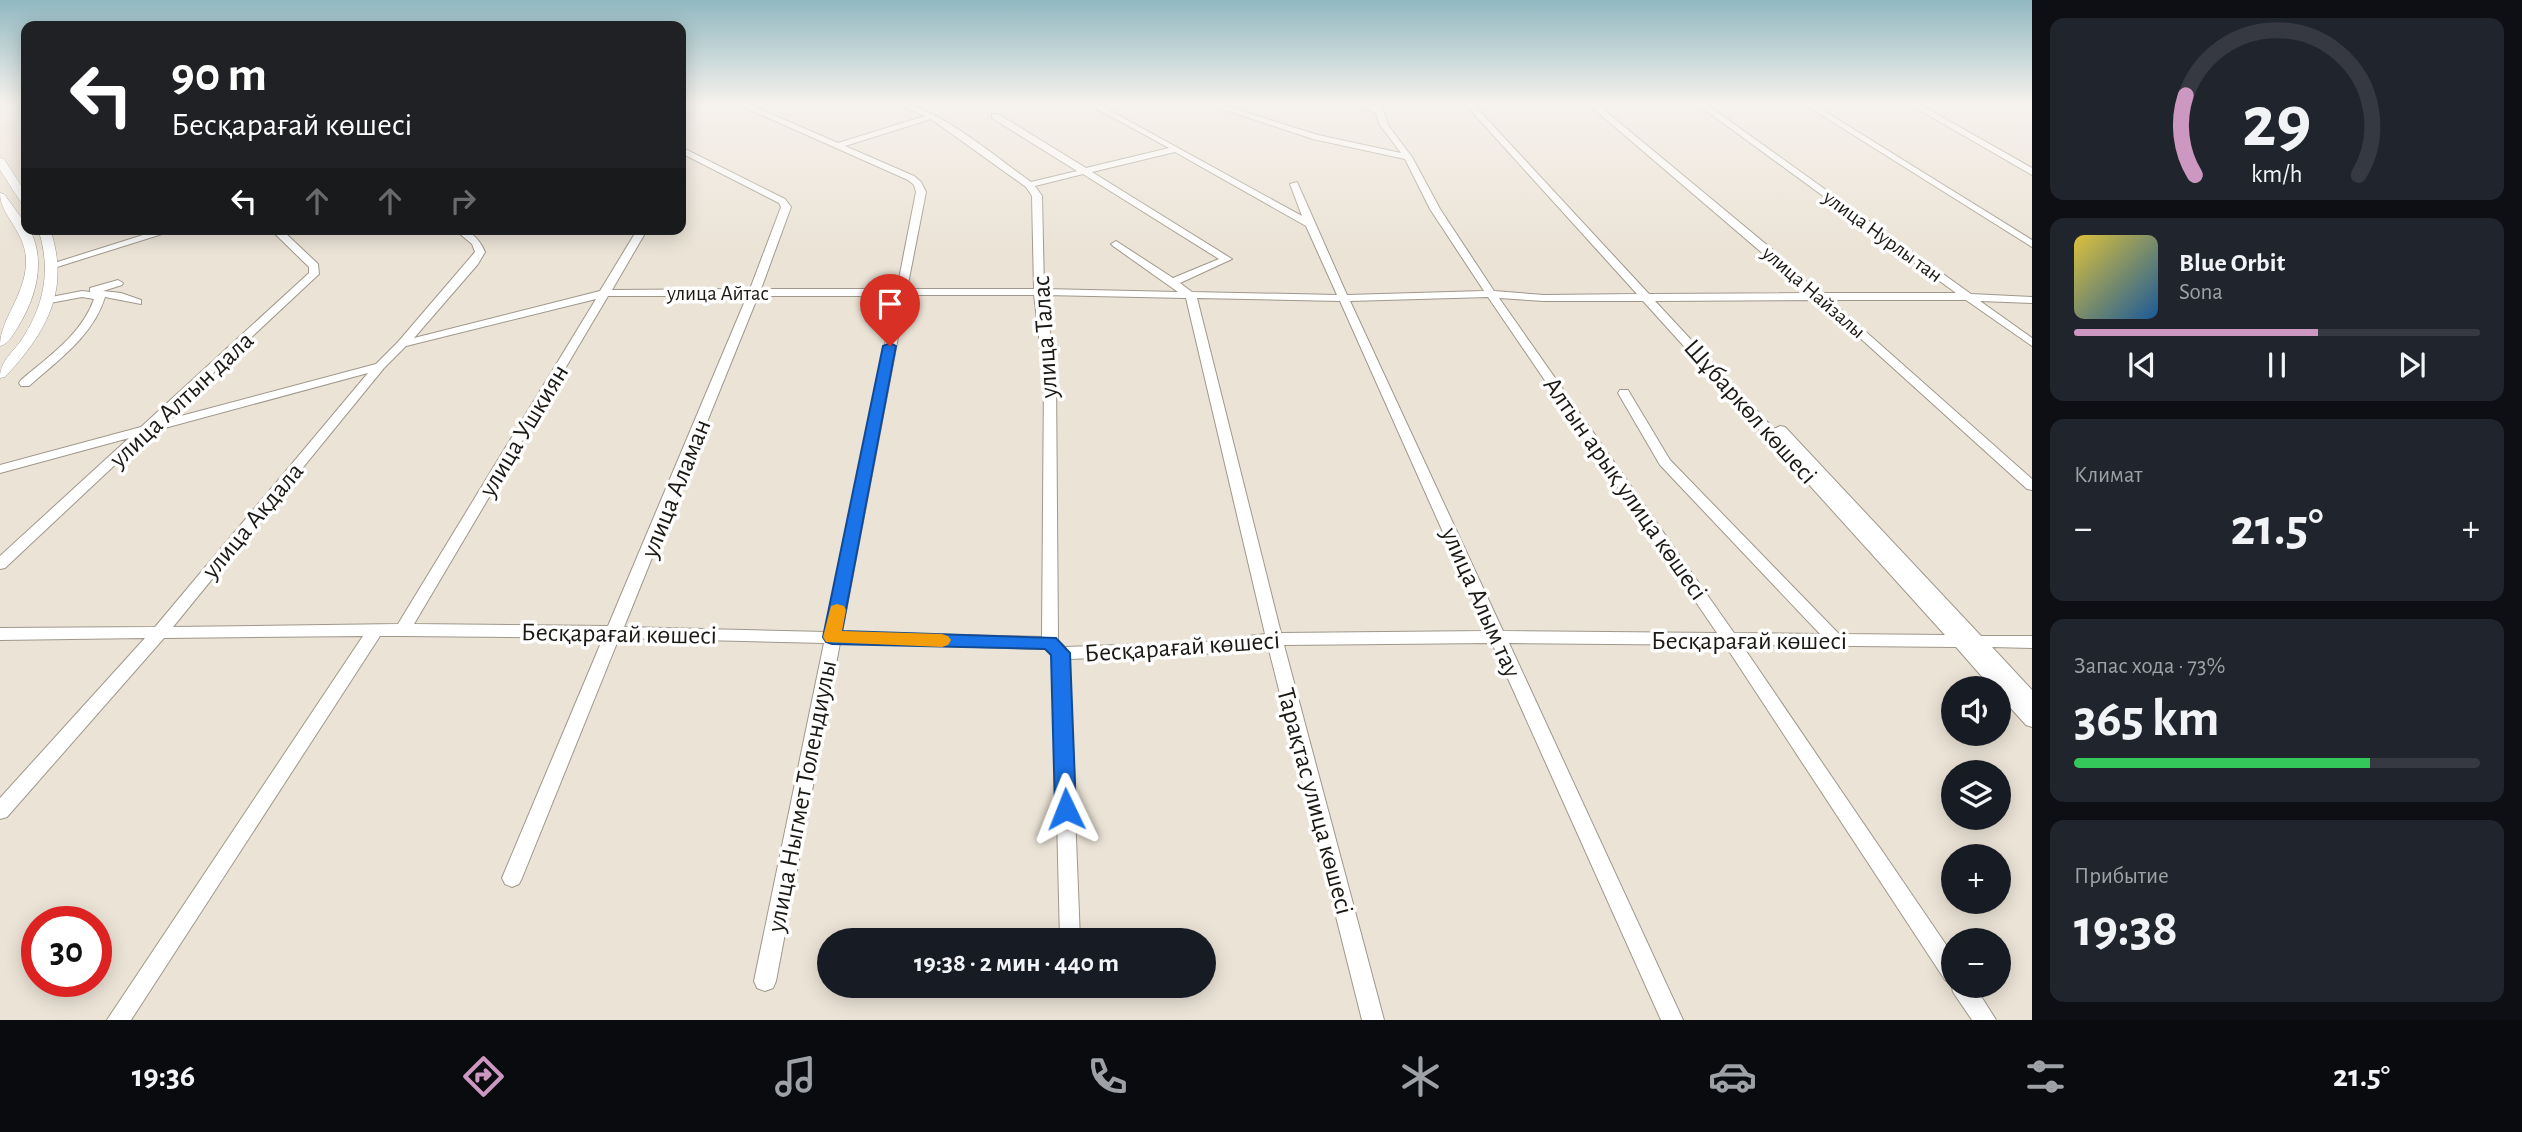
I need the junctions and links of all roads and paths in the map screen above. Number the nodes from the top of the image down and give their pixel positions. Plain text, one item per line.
1 (851, 152) edge
2 (982, 152) edge
3 (1054, 152) edge
4 (1165, 152) edge
5 (1181, 152) edge
6 (1383, 152) edge
7 (1404, 152) edge
8 (1514, 152) edge
9 (1520, 152) edge
10 (1649, 152) edge
11 (1767, 152) edge
12 (1884, 152) edge
13 (1996, 152) edge
14 (686, 153) edge
15 (1408, 157) junction
16 (0, 160) edge
17 (1086, 171) junction
18 (2032, 172) edge
19 (1294, 184) dead end
20 (1029, 185) junction
21 (21, 193) edge
22 (0, 196) edge
23 (1310, 224) junction
24 (21, 229) edge
25 (25, 235) edge
26 (42, 235) edge
27 (46, 235) edge
28 (153, 235) edge
29 (281, 235) edge
30 (466, 235) edge
31 (639, 235) edge
32 (29, 242) junction
33 (1116, 244) dead end
34 (2032, 244) edge
35 (53, 265) junction
36 (1172, 282) junction
37 (118, 283) dead end
38 (1039, 292) junction
39 (606, 293) junction
40 (754, 293) junction
41 (88, 294) junction
42 (900, 294) junction
43 (1491, 294) junction
44 (1191, 296) junction
45 (1651, 296) junction
46 (1821, 297) junction
47 (1343, 298) junction
48 (1969, 298) junction
49 (50, 300) junction
50 (2032, 300) edge
51 (137, 302) dead end
52 (0, 342) edge
53 (2032, 343) edge
54 (402, 344) junction
55 (380, 366) junction
56 (0, 374) edge
57 (25, 383) dead end
58 (1624, 393) dead end
59 (149, 428) junction
60 (0, 469) edge
61 (2032, 486) edge
62 (0, 564) edge
63 (403, 630) junction
64 (375, 631) junction
65 (615, 632) junction
66 (159, 633) junction
67 (0, 634) edge
68 (1497, 636) junction
69 (832, 637) junction
70 (1274, 639) junction
71 (1730, 640) junction
72 (1835, 640) junction
73 (2032, 642) edge
74 (1970, 643) junction
75 (1055, 648) junction
76 (2032, 701) edge
77 (2032, 720) edge
78 (0, 811) edge
79 (512, 878) dead end
80 (1069, 928) edge
81 (1941, 955) edge
82 (765, 981) dead end
83 (1970, 998) edge
84 (118, 1020) edge
85 (1373, 1020) edge
86 (1672, 1020) edge
87 (1984, 1020) edge

1 - 42 street, улица Ныгмет Толендиулы
2 - 20 street
3 - 17 street
4 - 17 street
5 - 23 street
6 - 15 street
7 - 15 street, Алтын арық улица көшесі
8 - 45 street, Шұбаркөл көшесі
9 - 45 street, Шұбаркөл көшесі
10 - 46 street, улица Найзалы
11 - 48 street, улица Нурлы тан
12 - 34 street
13 - 18 street
14 - 40 street, улица Аламан
15 - 43 street, Алтын арық улица көшесі
16 - 21 main road
17 - 20 street
17 - 36 street
19 - 23 street, улица Алым тау
20 - 38 street, улица Талас
22 - 24 main road
23 - 47 street, улица Алым тау
25 - 32 main road
26 - 32 main road
27 - 35 main road
28 - 35 street
29 - 59 street, улица Алтын дала
30 - 54 street, улица Акдала
31 - 39 street, улица Ушкиян
32 - 52 main road
33 - 36 street
35 - 49 main road
36 - 44 street
37 - 41 street
38 - 42 street, улица Айтас
38 - 44 street, улица Айтас
38 - 75 street, улица Талас
39 - 40 street, улица Айтас
39 - 54 street, улица Айтас
39 - 63 street, улица Ушкиян
40 - 42 street, улица Айтас
40 - 65 street, улица Аламан
41 - 49 street
41 - 51 street
41 - 57 street
42 - 69 street, улица Ныгмет Толендиулы
43 - 45 street, улица Айтас
43 - 47 street, улица Айтас
43 - 71 street, Алтын арық улица көшесі
44 - 47 street, улица Айтас
44 - 70 street, Тарақтас улица көшесі
45 - 46 street, улица Айтас
45 - 74 street, Шұбаркөл көшесі
46 - 48 street, улица Айтас
46 - 61 street, улица Найзалы
47 - 68 street, улица Алым тау
48 - 50 street, улица Айтас
48 - 53 street, улица Нурлы тан
49 - 56 main road
54 - 55 street, улица Акдала
55 - 59 street
55 - 66 street, улица Акдала
58 - 72 street
59 - 60 street
59 - 62 street, улица Алтын дала
63 - 64 street, Бесқарағай көшесі
63 - 65 street, Бесқарағай көшесі
64 - 66 street, Бесқарағай көшесі
64 - 84 street
65 - 69 street, Бесқарағай көшесі
65 - 79 street, улица Аламан
66 - 67 street, Бесқарағай көшесі
66 - 78 street, улица Акдала
68 - 70 street, Бесқарағай көшесі
68 - 71 street, Бесқарағай көшесі
68 - 86 street, улица Алым тау
69 - 75 street, Бесқарағай көшесі
69 - 82 street, улица Ныгмет Толендиулы
70 - 75 street, Бесқарағай көшесі
70 - 85 street, Тарақтас улица көшесі
71 - 72 street, Бесқарағай көшесі
71 - 81 street, Алтын арық улица көшесі
72 - 74 street, Бесқарағай көшесі
73 - 74 street, Бесқарағай көшесі
74 - 76 street, Шұбаркөл көшесі
74 - 77 street, Шұбаркөл көшесі
75 - 80 street, улица Талас
83 - 87 street

